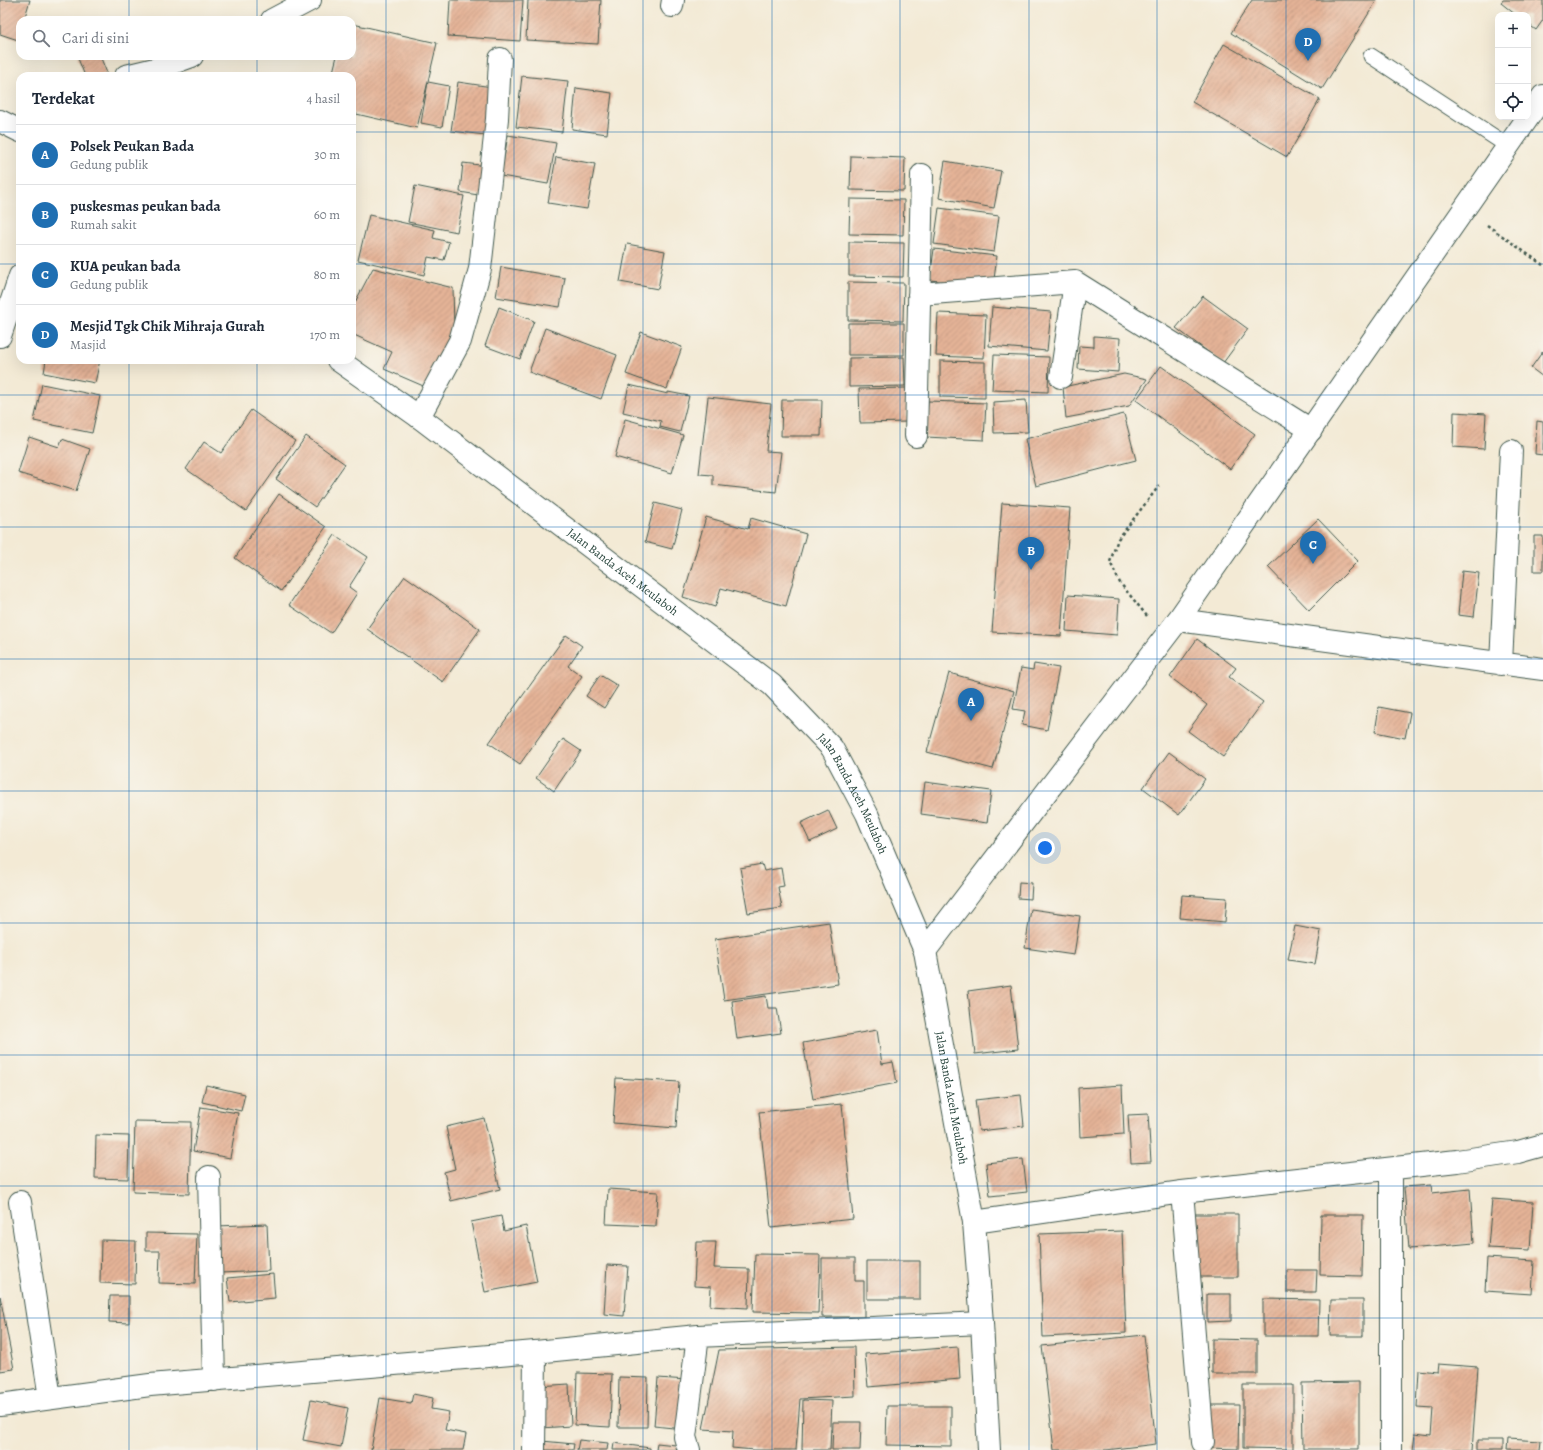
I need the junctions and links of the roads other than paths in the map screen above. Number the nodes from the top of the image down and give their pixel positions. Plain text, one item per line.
1 (310, 0) edge
2 (280, 16) edge
3 (1371, 56) dead end
4 (181, 60) edge
5 (500, 60) dead end
6 (142, 72) edge
7 (1543, 96) edge
8 (0, 121) edge
9 (16, 129) edge
10 (1508, 146) junction
11 (922, 175) dead end
12 (1075, 282) junction
13 (16, 288) edge
14 (919, 294) junction
15 (0, 336) edge
16 (344, 364) edge
17 (1061, 377) dead end
18 (419, 417) junction
19 (1311, 430) junction
20 (916, 436) dead end
21 (1511, 451) dead end
22 (1172, 629) junction
23 (1501, 664) junction
24 (1543, 669) edge
25 (925, 951) junction
26 (1543, 1145) edge
27 (1391, 1169) junction
28 (209, 1177) dead end
29 (1182, 1192) junction
30 (20, 1202) dead end
31 (974, 1222) junction
32 (982, 1323) junction
33 (698, 1336) junction
34 (536, 1352) junction
35 (214, 1380) junction
36 (50, 1398) junction
37 (0, 1405) edge
38 (1203, 1442) dead end
39 (534, 1450) edge
40 (689, 1450) edge
41 (989, 1450) edge
42 (1391, 1450) edge

1 - 2 main road
3 - 10 lane
4 - 6 main road
5 - 18 main road
7 - 10 main road
8 - 9 main road
10 - 19 main road
11 - 14 main road
12 - 14 main road
12 - 17 main road
12 - 19 main road
13 - 15 main road
14 - 20 main road
16 - 18 main road, Jalan Banda Aceh Meulaboh
18 - 25 main road, Jalan Banda Aceh Meulaboh
19 - 22 main road
21 - 23 main road
22 - 23 main road
22 - 25 main road
23 - 24 main road
25 - 31 main road, Jalan Banda Aceh Meulaboh
26 - 27 main road
27 - 29 main road
27 - 42 main road
28 - 35 main road
29 - 31 main road
29 - 38 main road
30 - 36 main road
31 - 32 main road, Jalan Banda Aceh Meulaboh
32 - 33 main road
32 - 41 main road, Jalan Banda Aceh Meulaboh
33 - 34 main road
33 - 40 main road
34 - 35 main road
34 - 39 main road
35 - 36 main road
36 - 37 main road

